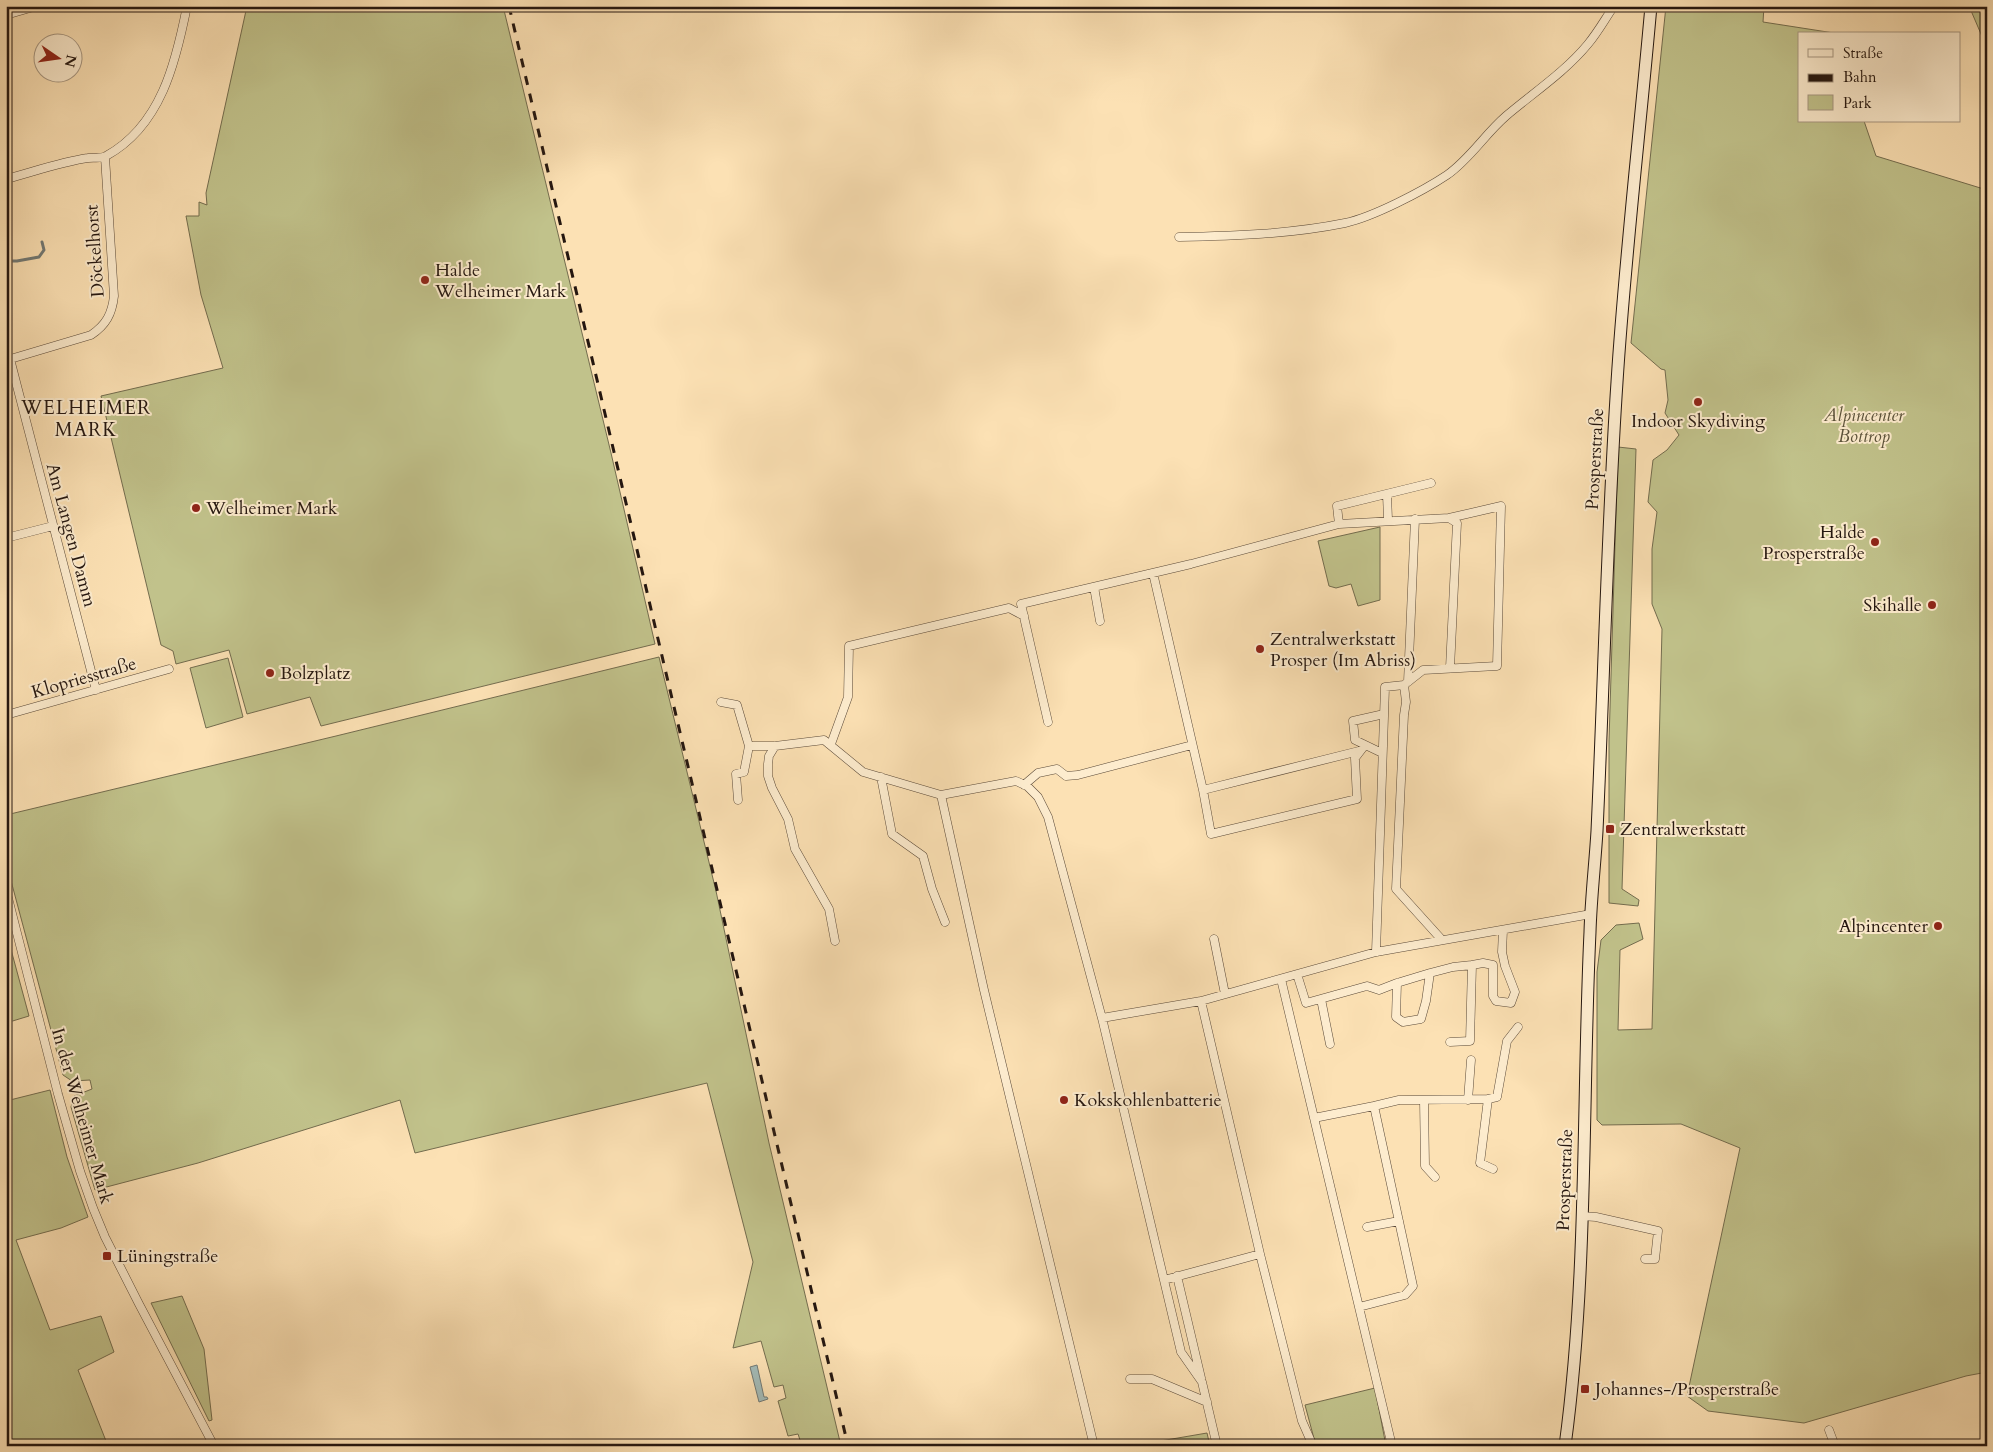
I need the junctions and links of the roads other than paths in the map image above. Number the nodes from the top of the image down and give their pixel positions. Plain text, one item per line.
1 (37, 6) edge
2 (187, 6) edge
3 (1614, 6) edge
4 (1651, 6) edge
5 (6, 15) edge
6 (104, 157) junction
7 (6, 179) edge
8 (1179, 237) dead end
9 (8, 360) edge
10 (1431, 483) dead end
11 (1387, 494) junction
12 (1449, 518) junction
13 (1415, 519) junction
14 (1388, 520) junction
15 (1339, 524) junction
16 (53, 526) junction
17 (6, 538) edge
18 (1153, 573) junction
19 (1094, 587) junction
20 (1024, 616) junction
21 (1100, 621) dead end
22 (1450, 668) junction
23 (169, 669) dead end
24 (1406, 684) junction
25 (96, 690) junction
26 (722, 702) dead end
27 (1384, 714) junction
28 (6, 715) edge
29 (1048, 722) dead end
30 (831, 744) junction
31 (1192, 745) junction
32 (1365, 745) junction
33 (749, 746) junction
34 (775, 746) junction
35 (1359, 752) junction
36 (1382, 753) junction
37 (881, 777) junction
38 (1024, 785) junction
39 (1203, 790) junction
40 (941, 795) junction
41 (738, 800) dead end
42 (6, 890) edge
43 (1591, 914) junction
44 (945, 922) dead end
45 (1503, 930) junction
46 (1214, 939) dead end
47 (1442, 940) junction
48 (835, 941) dead end
49 (1376, 952) junction
50 (1472, 965) junction
51 (1430, 973) junction
52 (1298, 974) junction
53 (1281, 979) junction
54 (1397, 983) junction
55 (1226, 994) junction
56 (1321, 999) junction
57 (1200, 1001) junction
58 (1104, 1027) junction
59 (1518, 1027) dead end
60 (1450, 1042) dead end
61 (1330, 1044) dead end
62 (1471, 1060) dead end
63 (1424, 1100) junction
64 (1468, 1100) junction
65 (1488, 1100) junction
66 (1374, 1106) junction
67 (1314, 1118) junction
68 (1493, 1169) dead end
69 (1435, 1178) dead end
70 (1581, 1216) junction
71 (1399, 1221) junction
72 (1367, 1227) dead end
73 (1260, 1254) junction
74 (1645, 1259) dead end
75 (1177, 1276) junction
76 (1164, 1280) junction
77 (1359, 1307) junction
78 (1130, 1379) dead end
79 (1202, 1382) junction
80 (1207, 1402) junction
81 (1829, 1430) dead end
82 (214, 1446) edge
83 (1094, 1446) edge
84 (1217, 1446) edge
85 (1313, 1446) edge
86 (1392, 1446) edge
87 (1565, 1446) edge
88 (1835, 1446) edge

1 - 5 street
2 - 6 street
3 - 8 street
4 - 43 main road, Prosperstraße
6 - 7 street
6 - 9 street, Döckelhorst
9 - 16 street, Am Langen Damm
10 - 11 street
11 - 14 street
11 - 15 street
12 - 13 street
12 - 22 street
12 - 22 street
13 - 14 street
13 - 24 street
14 - 15 street
15 - 18 street
16 - 17 street
16 - 25 street, Am Langen Damm
18 - 19 street
18 - 31 street
19 - 20 street
19 - 21 street
20 - 29 street
20 - 30 street
22 - 24 street
23 - 25 street, Klopriesstraße
24 - 27 street
24 - 47 street
25 - 28 street, Klopriesstraße
26 - 33 street
27 - 32 street
27 - 36 street
30 - 34 street
30 - 37 street
31 - 38 street
31 - 39 street
32 - 35 street
32 - 36 street
33 - 34 street
33 - 41 street
34 - 48 street
35 - 39 street
35 - 39 street
36 - 49 street
37 - 40 street
37 - 44 street
38 - 40 street
38 - 58 street
40 - 83 street
42 - 82 street, In der Welheimer Mark
43 - 45 street
43 - 70 main road, Prosperstraße
45 - 47 street
45 - 50 street
46 - 55 street
47 - 49 street
49 - 52 street
50 - 51 street
50 - 60 street
51 - 54 street
51 - 54 street
52 - 53 street
52 - 56 street
53 - 55 street
53 - 67 street
54 - 56 street
55 - 57 street
56 - 61 street
57 - 58 street
57 - 73 street
58 - 76 street
59 - 65 street
62 - 64 street
63 - 64 street
63 - 66 street
63 - 69 street
64 - 65 street
65 - 68 street
66 - 67 street
66 - 71 street
67 - 77 street
70 - 74 street
70 - 87 main road, Prosperstraße
71 - 72 street
71 - 77 street
73 - 75 street
73 - 85 street
75 - 76 street
75 - 79 street
76 - 79 street
77 - 86 street
78 - 80 street
79 - 80 street
80 - 84 street
81 - 88 street

